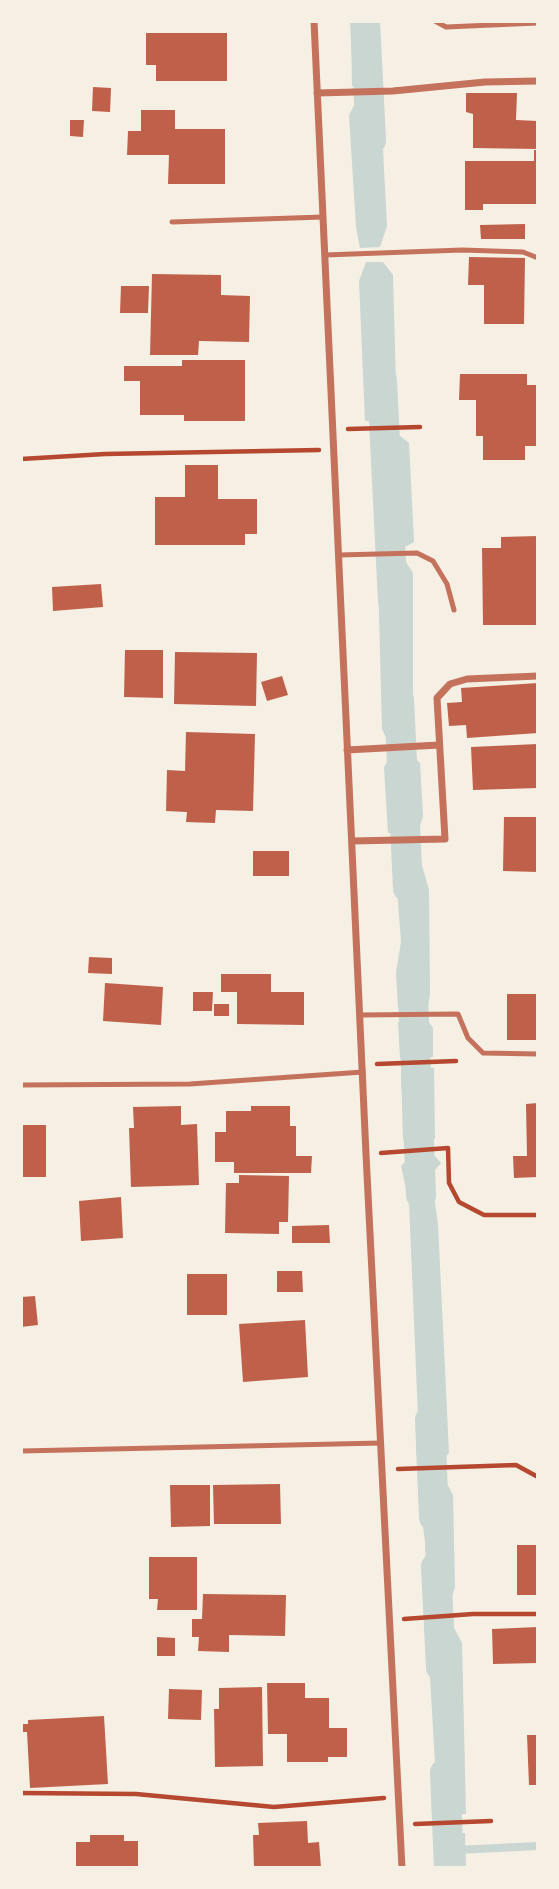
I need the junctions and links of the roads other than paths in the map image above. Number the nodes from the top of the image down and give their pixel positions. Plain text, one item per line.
1 (314, 21) edge
2 (435, 21) edge
3 (538, 23) edge
4 (538, 81) edge
5 (317, 93) junction
6 (323, 216) junction
7 (172, 222) dead end
8 (325, 255) junction
9 (538, 258) edge
10 (339, 555) junction
11 (454, 610) dead end
12 (538, 676) edge
13 (439, 745) junction
14 (347, 750) junction
15 (352, 841) junction
16 (360, 1014) junction
17 (538, 1054) edge
18 (362, 1068) junction
19 (21, 1085) edge
20 (381, 1443) junction
21 (21, 1451) edge
22 (402, 1868) edge

1 - 5 street
2 - 3 lane
4 - 5 street
5 - 6 street
6 - 7 lane
6 - 8 street
8 - 9 lane
8 - 10 street
10 - 11 lane
10 - 14 street
12 - 13 street
13 - 14 street
13 - 15 street
14 - 15 street
15 - 16 street
16 - 17 lane
16 - 18 street
18 - 19 lane
18 - 20 street
20 - 21 lane
20 - 22 street

